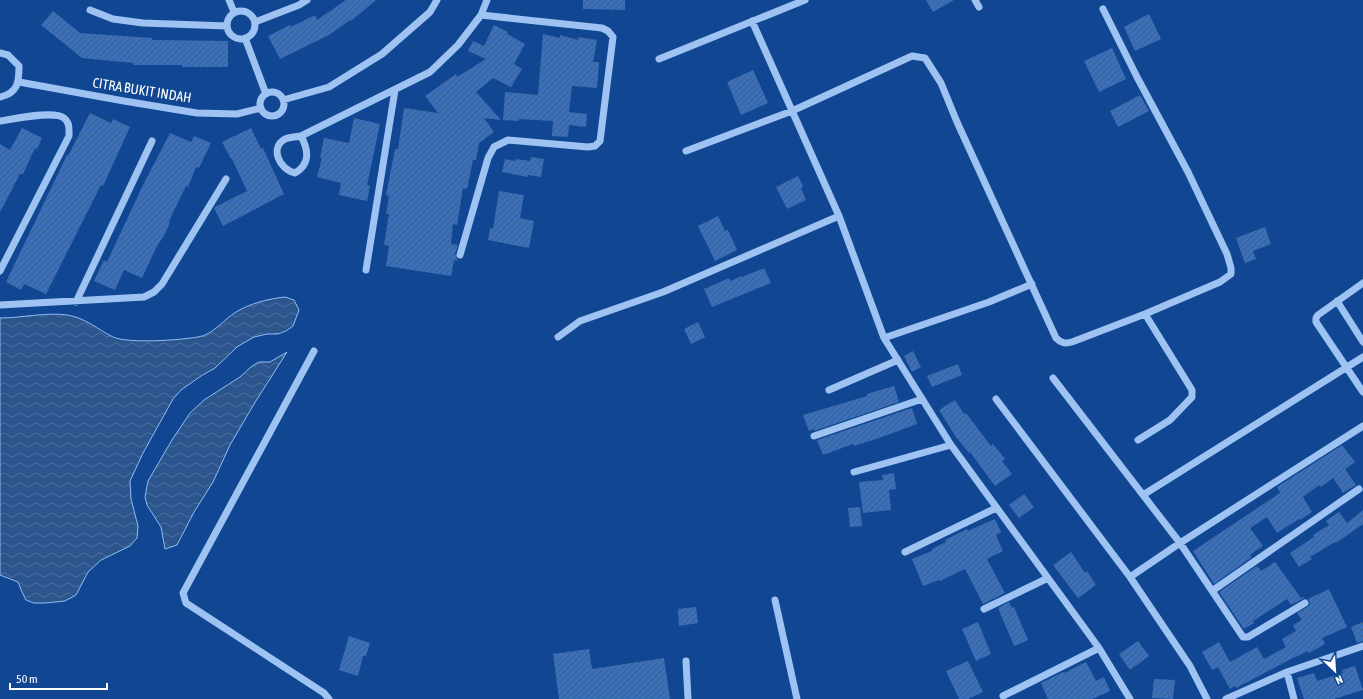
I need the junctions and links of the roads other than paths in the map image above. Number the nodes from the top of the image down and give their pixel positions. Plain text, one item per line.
1 (229, 0) edge
2 (307, 0) edge
3 (437, 0) edge
4 (487, 0) edge
5 (805, 0) edge
6 (1103, 9) dead end
7 (90, 10) dead end
8 (234, 12) junction
9 (480, 15) junction
10 (752, 21) junction
11 (255, 22) junction
12 (227, 26) junction
13 (245, 38) junction
14 (0, 53) edge
15 (659, 58) dead end
16 (19, 82) junction
17 (395, 90) junction
18 (266, 94) junction
19 (0, 97) edge
20 (283, 100) junction
21 (261, 108) junction
22 (792, 111) junction
23 (0, 121) edge
24 (301, 136) junction
25 (152, 141) dead end
26 (686, 151) dead end
27 (226, 179) dead end
28 (839, 216) junction
29 (460, 254) dead end
30 (366, 270) dead end
31 (0, 271) edge
32 (1363, 283) edge
33 (1032, 284) junction
34 (1337, 301) junction
35 (76, 302) junction
36 (0, 305) edge
37 (1146, 314) junction
38 (558, 337) dead end
39 (884, 338) junction
40 (1363, 342) edge
41 (314, 351) dead end
42 (1363, 357) edge
43 (898, 360) junction
44 (1347, 368) junction
45 (1053, 378) dead end
46 (829, 390) dead end
47 (1363, 392) edge
48 (922, 399) junction
49 (996, 399) dead end
50 (1363, 426) edge
51 (814, 436) dead end
52 (1138, 440) dead end
53 (951, 445) junction
54 (854, 472) dead end
55 (1359, 489) dead end
56 (1144, 495) junction
57 (996, 508) junction
58 (1180, 543) junction
59 (905, 552) dead end
60 (1048, 578) junction
61 (1130, 578) junction
62 (1212, 591) junction
63 (775, 600) dead end
64 (1305, 603) dead end
65 (984, 609) dead end
66 (1363, 646) edge
67 (1098, 648) junction
68 (686, 661) dead end
69 (1287, 672) junction
70 (1003, 696) dead end
71 (329, 699) edge
72 (688, 699) edge
73 (797, 699) edge
74 (1130, 699) edge
75 (1207, 699) edge
76 (1226, 699) edge
77 (1294, 699) edge

1 - 8 street
2 - 11 street
3 - 20 street
4 - 9 street
5 - 10 street
6 - 37 street
7 - 12 street
8 - 11 street
8 - 12 street
9 - 17 street
9 - 29 street
10 - 15 street
10 - 22 street
11 - 13 street
12 - 13 street
13 - 18 street
14 - 16 street
16 - 19 street
16 - 21 street, CITRA BUKIT INDAH
17 - 24 street
17 - 30 street
18 - 20 street
18 - 21 street
20 - 21 street
22 - 26 street
22 - 28 street
22 - 33 street
23 - 31 street
24 - 24 street
25 - 35 street
27 - 35 street
28 - 38 street
28 - 39 street
32 - 34 street
33 - 37 street
33 - 39 street
34 - 40 street
34 - 44 street
35 - 36 street
37 - 52 street
39 - 43 street
41 - 71 street
42 - 44 street
43 - 46 street
43 - 48 street
44 - 47 street
44 - 56 street
45 - 56 street
48 - 51 street
48 - 53 street
49 - 61 street
50 - 58 street
53 - 54 street
53 - 57 street
55 - 62 street
56 - 58 street
57 - 59 street
57 - 60 street
58 - 61 street
58 - 62 street
60 - 65 street
60 - 67 street
61 - 75 street
62 - 64 street
63 - 73 street
66 - 69 street
67 - 70 street
67 - 74 street
68 - 72 street
69 - 76 street
69 - 77 street

